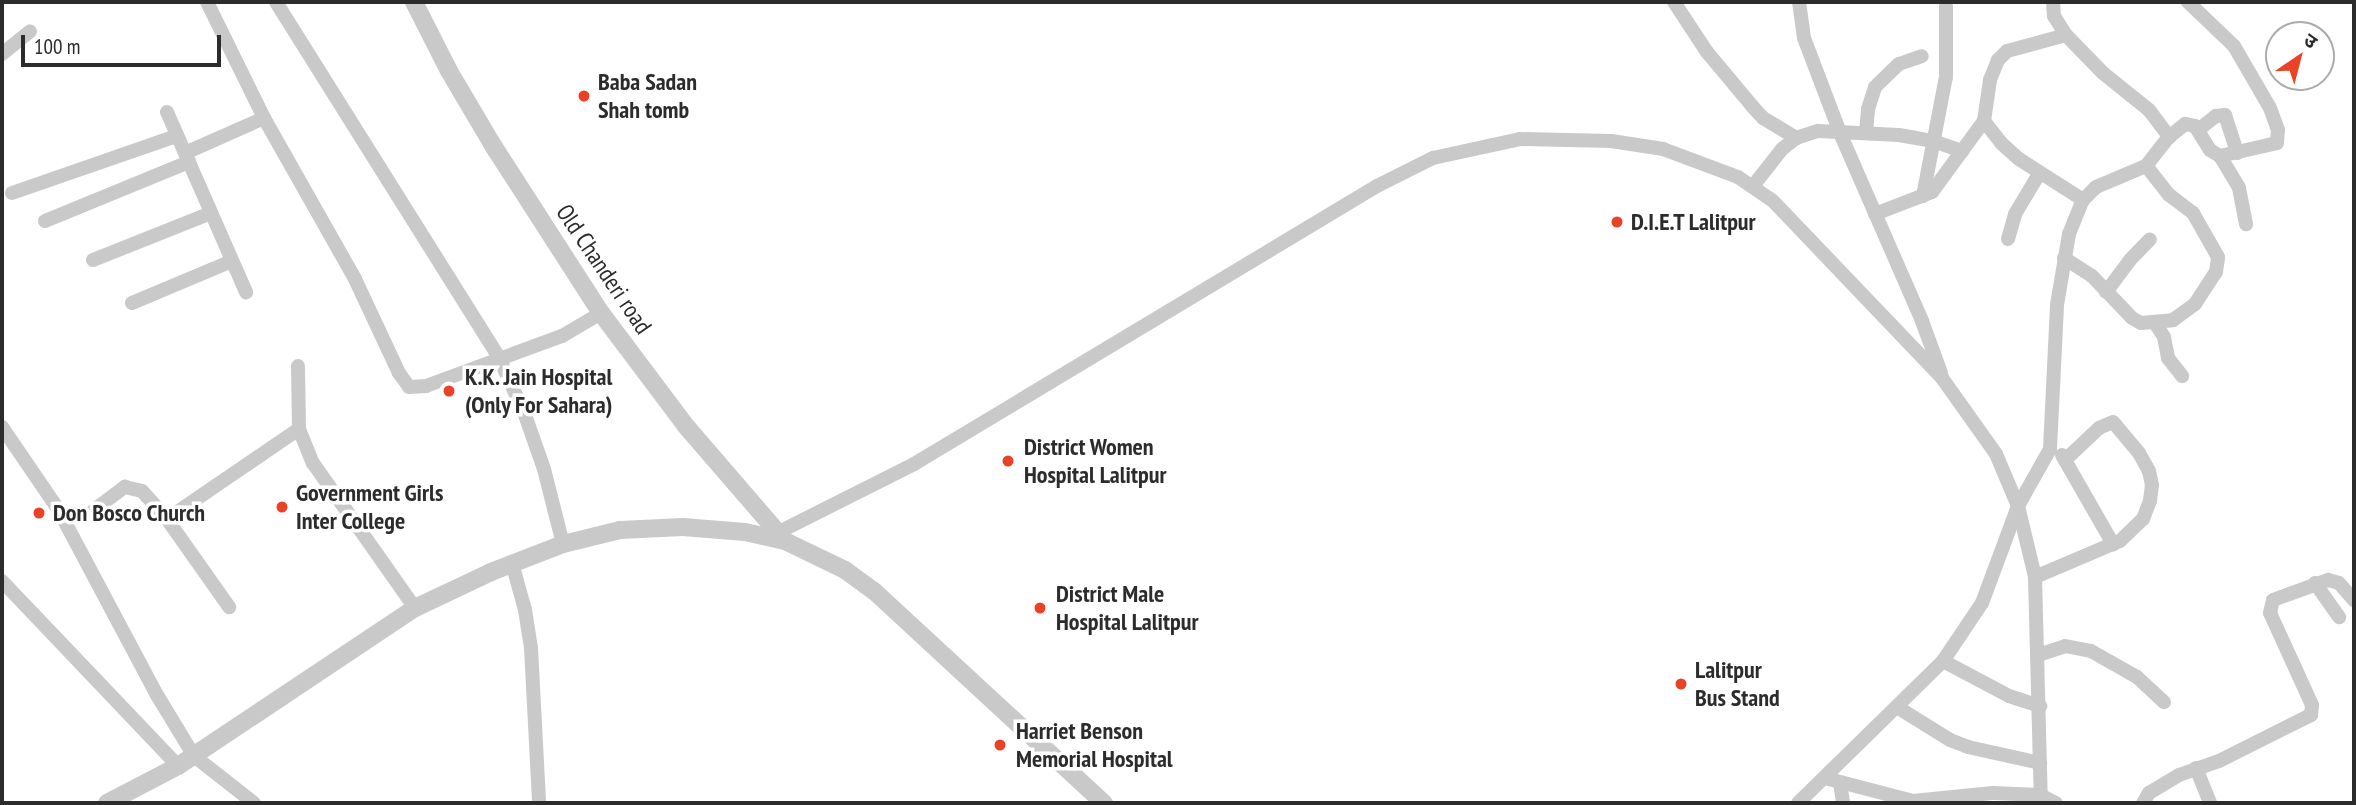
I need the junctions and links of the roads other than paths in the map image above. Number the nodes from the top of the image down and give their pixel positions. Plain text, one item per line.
1 (207, 2) edge
2 (276, 2) edge
3 (414, 2) edge
4 (1674, 2) edge
5 (1799, 2) edge
6 (2053, 2) edge
7 (2188, 2) edge
8 (1946, 6) dead end
9 (30, 31) dead end
10 (2066, 35) junction
11 (2, 54) edge
12 (1922, 56) dead end
13 (167, 113) dead end
14 (264, 118) junction
15 (1984, 121) junction
16 (2198, 130) junction
17 (1840, 133) junction
18 (1866, 133) junction
19 (177, 135) junction
20 (2169, 137) junction
21 (1796, 138) junction
22 (1933, 141) junction
23 (1962, 151) junction
24 (2237, 153) junction
25 (2220, 156) junction
26 (187, 158) junction
27 (2146, 166) junction
28 (2039, 174) junction
29 (1753, 186) junction
30 (12, 194) dead end
31 (1923, 196) junction
32 (2083, 200) junction
33 (211, 213) junction
34 (1875, 214) junction
35 (45, 221) dead end
36 (2246, 223) dead end
37 (2008, 239) dead end
38 (2150, 239) dead end
39 (2064, 258) junction
40 (93, 260) dead end
41 (232, 261) junction
42 (246, 292) dead end
43 (2106, 292) junction
44 (132, 303) dead end
45 (601, 313) junction
46 (2155, 323) junction
47 (499, 358) junction
48 (298, 366) dead end
49 (2182, 376) dead end
50 (1942, 378) junction
51 (2, 427) edge
52 (299, 429) junction
53 (2052, 439) junction
54 (2065, 460) junction
55 (2018, 506) junction
56 (94, 510) dead end
57 (167, 519) junction
58 (781, 537) junction
59 (563, 544) junction
60 (2113, 544) junction
61 (521, 560) junction
62 (2035, 577) junction
63 (2, 581) edge
64 (2315, 583) junction
65 (2354, 600) edge
66 (229, 607) dead end
67 (415, 608) junction
68 (2339, 617) dead end
69 (2038, 655) junction
70 (1943, 661) junction
71 (2164, 702) dead end
72 (2040, 706) junction
73 (1897, 707) junction
74 (194, 756) junction
75 (2040, 763) junction
76 (178, 766) junction
77 (2196, 768) junction
78 (1825, 778) junction
79 (1840, 783) junction
80 (2040, 799) edge
81 (107, 803) edge
82 (254, 803) edge
83 (539, 803) edge
84 (1104, 803) edge
85 (1798, 803) edge
86 (1843, 803) edge
87 (2056, 803) edge
88 (2143, 803) edge
89 (2210, 803) edge

1 - 14 street
2 - 47 street
3 - 45 street, Old Chanderi road
4 - 21 street
5 - 17 street
6 - 10 street
7 - 24 street
8 - 22 street
9 - 11 street
10 - 15 street
10 - 20 street
12 - 18 street
13 - 19 street
14 - 26 street
14 - 47 street
15 - 23 street
15 - 28 street
16 - 20 street
16 - 24 street
16 - 25 street
17 - 18 street
17 - 21 street
17 - 34 street
18 - 22 street
19 - 26 street
19 - 30 street
20 - 27 street
21 - 29 street
22 - 23 street
22 - 31 street
23 - 31 street
24 - 25 street
25 - 36 street
26 - 33 street
26 - 35 street
27 - 32 street
27 - 46 street
28 - 32 street
28 - 37 street
29 - 50 street
29 - 58 street
31 - 34 street
32 - 39 street
33 - 40 street
33 - 41 street
34 - 50 street
38 - 43 street
39 - 43 street
39 - 53 street
41 - 42 street
41 - 44 street
43 - 46 street
45 - 47 street
45 - 58 street, Old Chanderi road
46 - 49 street
47 - 59 street
48 - 52 street
50 - 55 street
51 - 74 street
52 - 57 street
52 - 67 street
53 - 54 street
53 - 55 street
54 - 60 street
54 - 60 street
55 - 62 street
55 - 70 street
56 - 57 street
57 - 66 street
58 - 59 street
58 - 84 street
59 - 61 street
60 - 62 street
61 - 67 street
61 - 83 street
62 - 69 street
63 - 76 street
64 - 65 street
64 - 68 street
64 - 77 street
67 - 74 street
69 - 71 street
69 - 72 street
70 - 72 street
70 - 73 street
72 - 75 street
73 - 75 street
73 - 78 street
74 - 76 street
74 - 82 street
75 - 80 street
76 - 81 street
77 - 88 street
77 - 89 street
78 - 79 street
78 - 85 street
79 - 80 street
79 - 86 street
80 - 87 street

